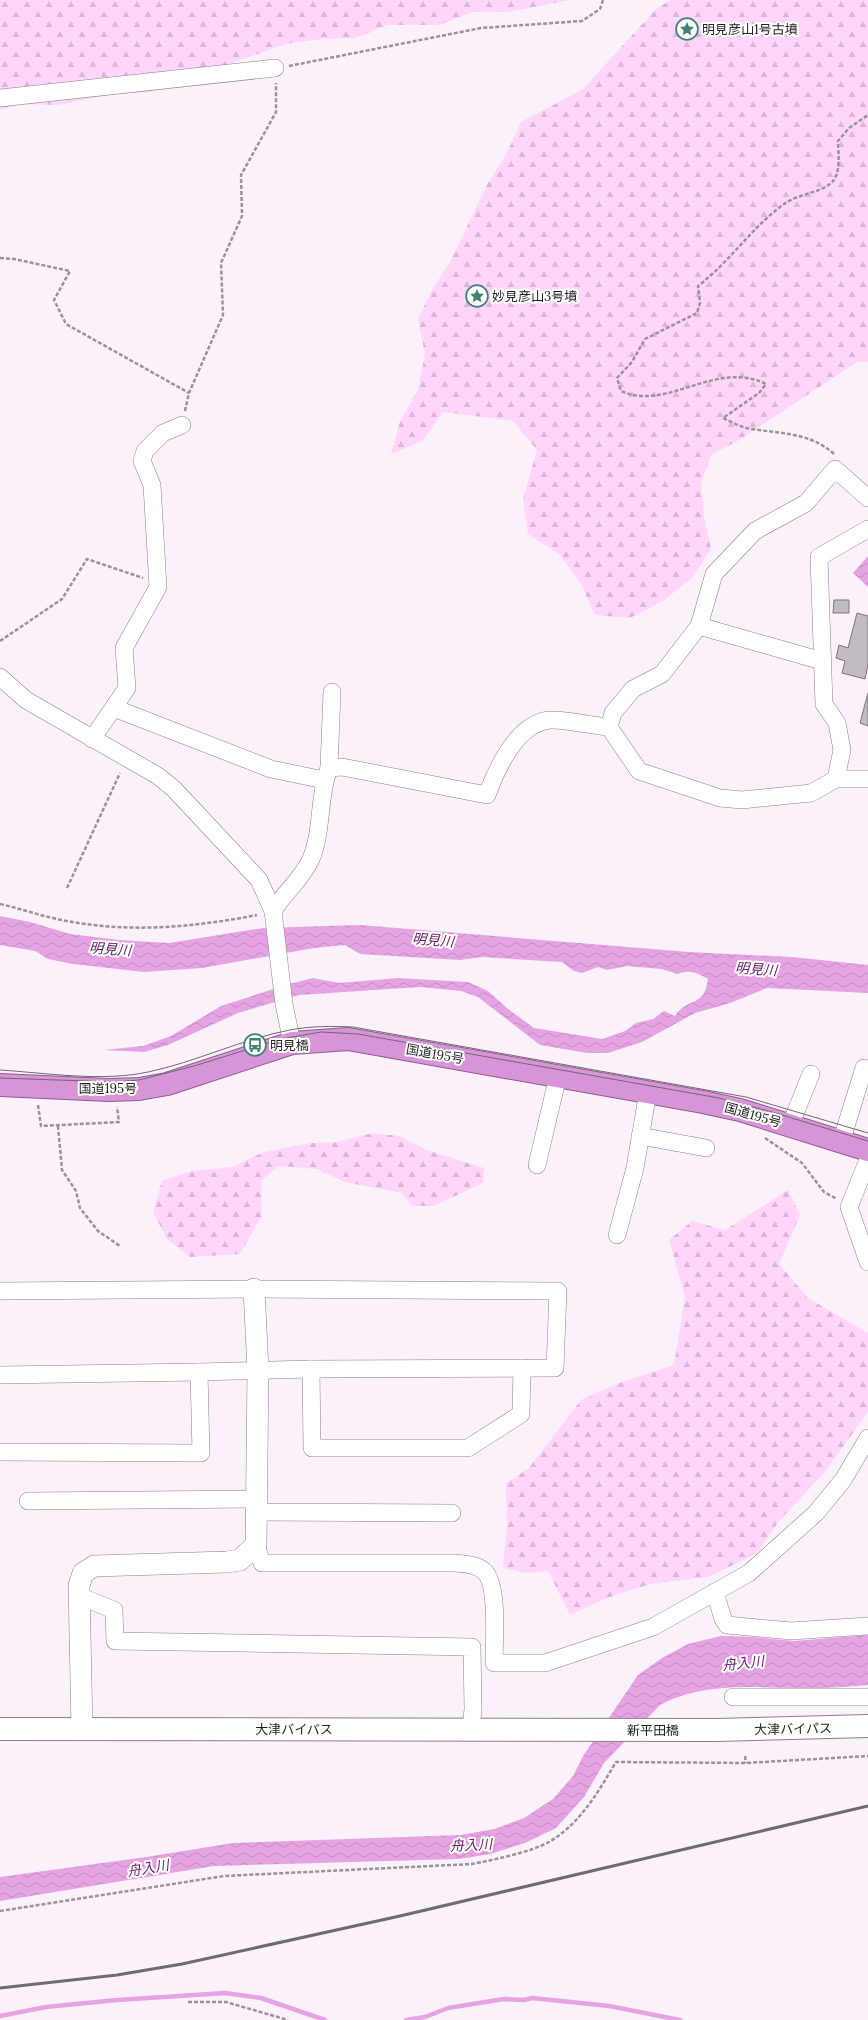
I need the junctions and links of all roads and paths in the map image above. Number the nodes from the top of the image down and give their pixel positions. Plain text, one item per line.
1 (603, 0) edge
2 (276, 68) junction
3 (0, 98) edge
4 (868, 115) edge
5 (0, 258) edge
6 (189, 394) junction
7 (182, 425) joint
8 (835, 469) junction
9 (868, 498) edge
10 (868, 529) edge
11 (157, 582) junction
12 (699, 626) junction
13 (0, 641) edge
14 (822, 661) junction
15 (0, 677) edge
16 (332, 692) dead end
17 (114, 708) junction
18 (609, 727) junction
19 (92, 739) junction
20 (123, 756) junction
21 (326, 774) junction
22 (868, 778) edge
23 (836, 779) junction
24 (67, 888) dead end
25 (0, 904) edge
26 (274, 917) junction
27 (292, 1043) junction
28 (864, 1068) dead end
29 (811, 1074) dead end
30 (558, 1076) junction
31 (0, 1085) edge
32 (36, 1087) junction
33 (116, 1090) junction
34 (648, 1092) junction
35 (58, 1126) junction
36 (790, 1126) junction
37 (640, 1136) junction
38 (763, 1136) dead end
39 (841, 1142) junction
40 (706, 1148) dead end
41 (868, 1150) edge
42 (868, 1160) edge
43 (537, 1165) dead end
44 (849, 1207) junction
45 (617, 1235) dead end
46 (120, 1246) dead end
47 (868, 1262) edge
48 (254, 1289) junction
49 (0, 1291) edge
50 (522, 1368) junction
51 (311, 1369) junction
52 (258, 1370) junction
53 (199, 1372) junction
54 (0, 1375) edge
55 (868, 1438) edge
56 (0, 1452) edge
57 (28, 1501) dead end
58 (256, 1506) junction
59 (452, 1513) dead end
60 (256, 1545) junction
61 (715, 1592) junction
62 (79, 1596) junction
63 (868, 1626) edge
64 (733, 1697) dead end
65 (868, 1697) edge
66 (868, 1726) edge
67 (0, 1729) edge
68 (82, 1730) junction
69 (471, 1730) junction
70 (588, 1730) joint
71 (717, 1730) joint
72 (745, 1756) dead end
73 (868, 1756) edge
74 (746, 1763) junction
75 (0, 1911) edge
76 (188, 2002) dead end
77 (288, 2020) edge

1 - 2 path
2 - 3 street
2 - 6 path
4 - 8 path
5 - 6 path
6 - 7 path
7 - 11 street
8 - 9 street
8 - 12 street
10 - 14 street
11 - 13 path
11 - 17 street
12 - 14 street
12 - 18 street
14 - 23 street
15 - 19 street
16 - 21 street
17 - 19 street
17 - 21 street
18 - 21 street
18 - 23 street
19 - 20 street
20 - 24 path
20 - 26 street
21 - 26 street
22 - 23 street
25 - 26 path
26 - 27 street
27 - 30 highway, 国道195号
27 - 33 highway, 国道195号
28 - 39 street
29 - 36 street
30 - 34 highway, 国道195号
30 - 43 street
31 - 32 highway, 国道195号
32 - 33 highway, 国道195号
32 - 35 path
33 - 35 path
34 - 36 highway, 国道195号
34 - 37 street
35 - 46 path
36 - 39 highway, 国道195号
37 - 40 street
37 - 45 street
38 - 44 path
39 - 41 highway, 国道195号
42 - 44 street
44 - 47 street
48 - 49 street
48 - 50 street
48 - 52 street
50 - 51 street
50 - 51 street
51 - 52 street
52 - 53 street
52 - 58 street
53 - 54 street
53 - 56 street
55 - 61 street
57 - 58 street
58 - 59 street
58 - 60 street
60 - 61 street
60 - 62 street
61 - 63 street
62 - 68 street
62 - 69 street
64 - 65 street
66 - 71 main road, 大津バイパス
67 - 68 main road, 大津バイパス
68 - 69 main road, 大津バイパス
69 - 70 main road, 大津バイパス
70 - 71 main road, 新平田橋
72 - 74 path
73 - 74 path
74 - 75 path
76 - 77 path

